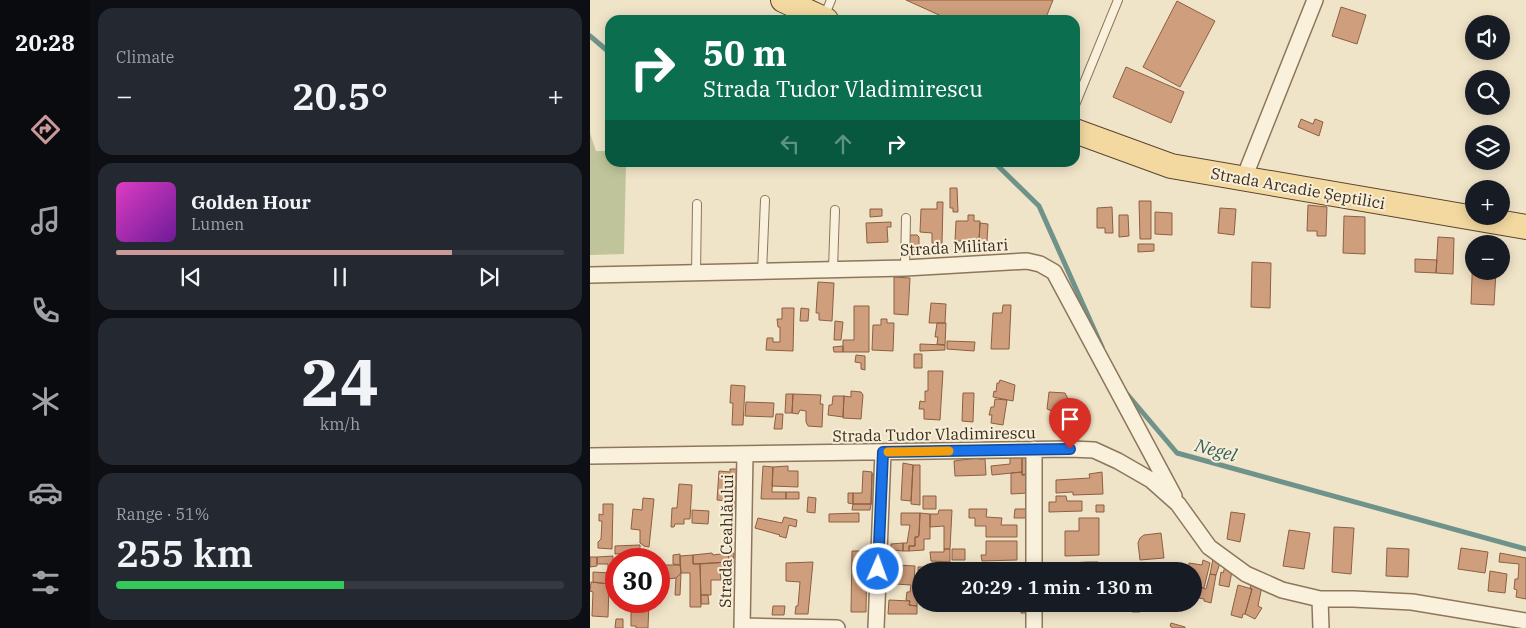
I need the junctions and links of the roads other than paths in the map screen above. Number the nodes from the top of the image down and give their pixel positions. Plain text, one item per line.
1 (783, 0) edge
2 (1118, 0) edge
3 (1315, 0) edge
4 (827, 13) edge
5 (1080, 94) edge
6 (1080, 133) edge
7 (1244, 178) junction
8 (765, 200) dead end
9 (697, 204) dead end
10 (835, 210) dead end
11 (906, 218) dead end
12 (1526, 224) edge
13 (905, 268) junction
14 (833, 270) junction
15 (762, 272) junction
16 (696, 274) junction
17 (590, 276) edge
18 (1034, 450) junction
19 (883, 452) junction
20 (745, 454) junction
21 (590, 456) edge
22 (1178, 504) junction
23 (1034, 562) edge
24 (1320, 599) junction
25 (1034, 612) edge
26 (1526, 621) edge
27 (742, 627) edge
28 (837, 628) edge
29 (876, 628) edge
30 (1034, 628) edge
31 (1321, 628) edge

1 - 4 main road
2 - 5 lane
3 - 7 street
6 - 7 main road, Strada Arcadie Șeptilici
7 - 12 main road, Strada Arcadie Șeptilici
8 - 15 lane
9 - 16 lane
10 - 14 lane
11 - 13 lane
13 - 14 street, Strada Militari
13 - 22 street, Strada Militari
14 - 15 street, Strada Militari
15 - 16 street, Strada Militari
16 - 17 street, Strada Militari
18 - 19 street, Strada Tudor Vladimirescu
18 - 22 street, Strada Tudor Vladimirescu
18 - 23 street
19 - 20 street, Strada Tudor Vladimirescu
19 - 29 street
20 - 21 street, Strada Tudor Vladimirescu
20 - 27 street, Strada Ceahlăului
22 - 24 street, Strada Tudor Vladimirescu
24 - 26 street, Strada Tudor Vladimirescu
24 - 31 street
25 - 30 street
27 - 28 street

